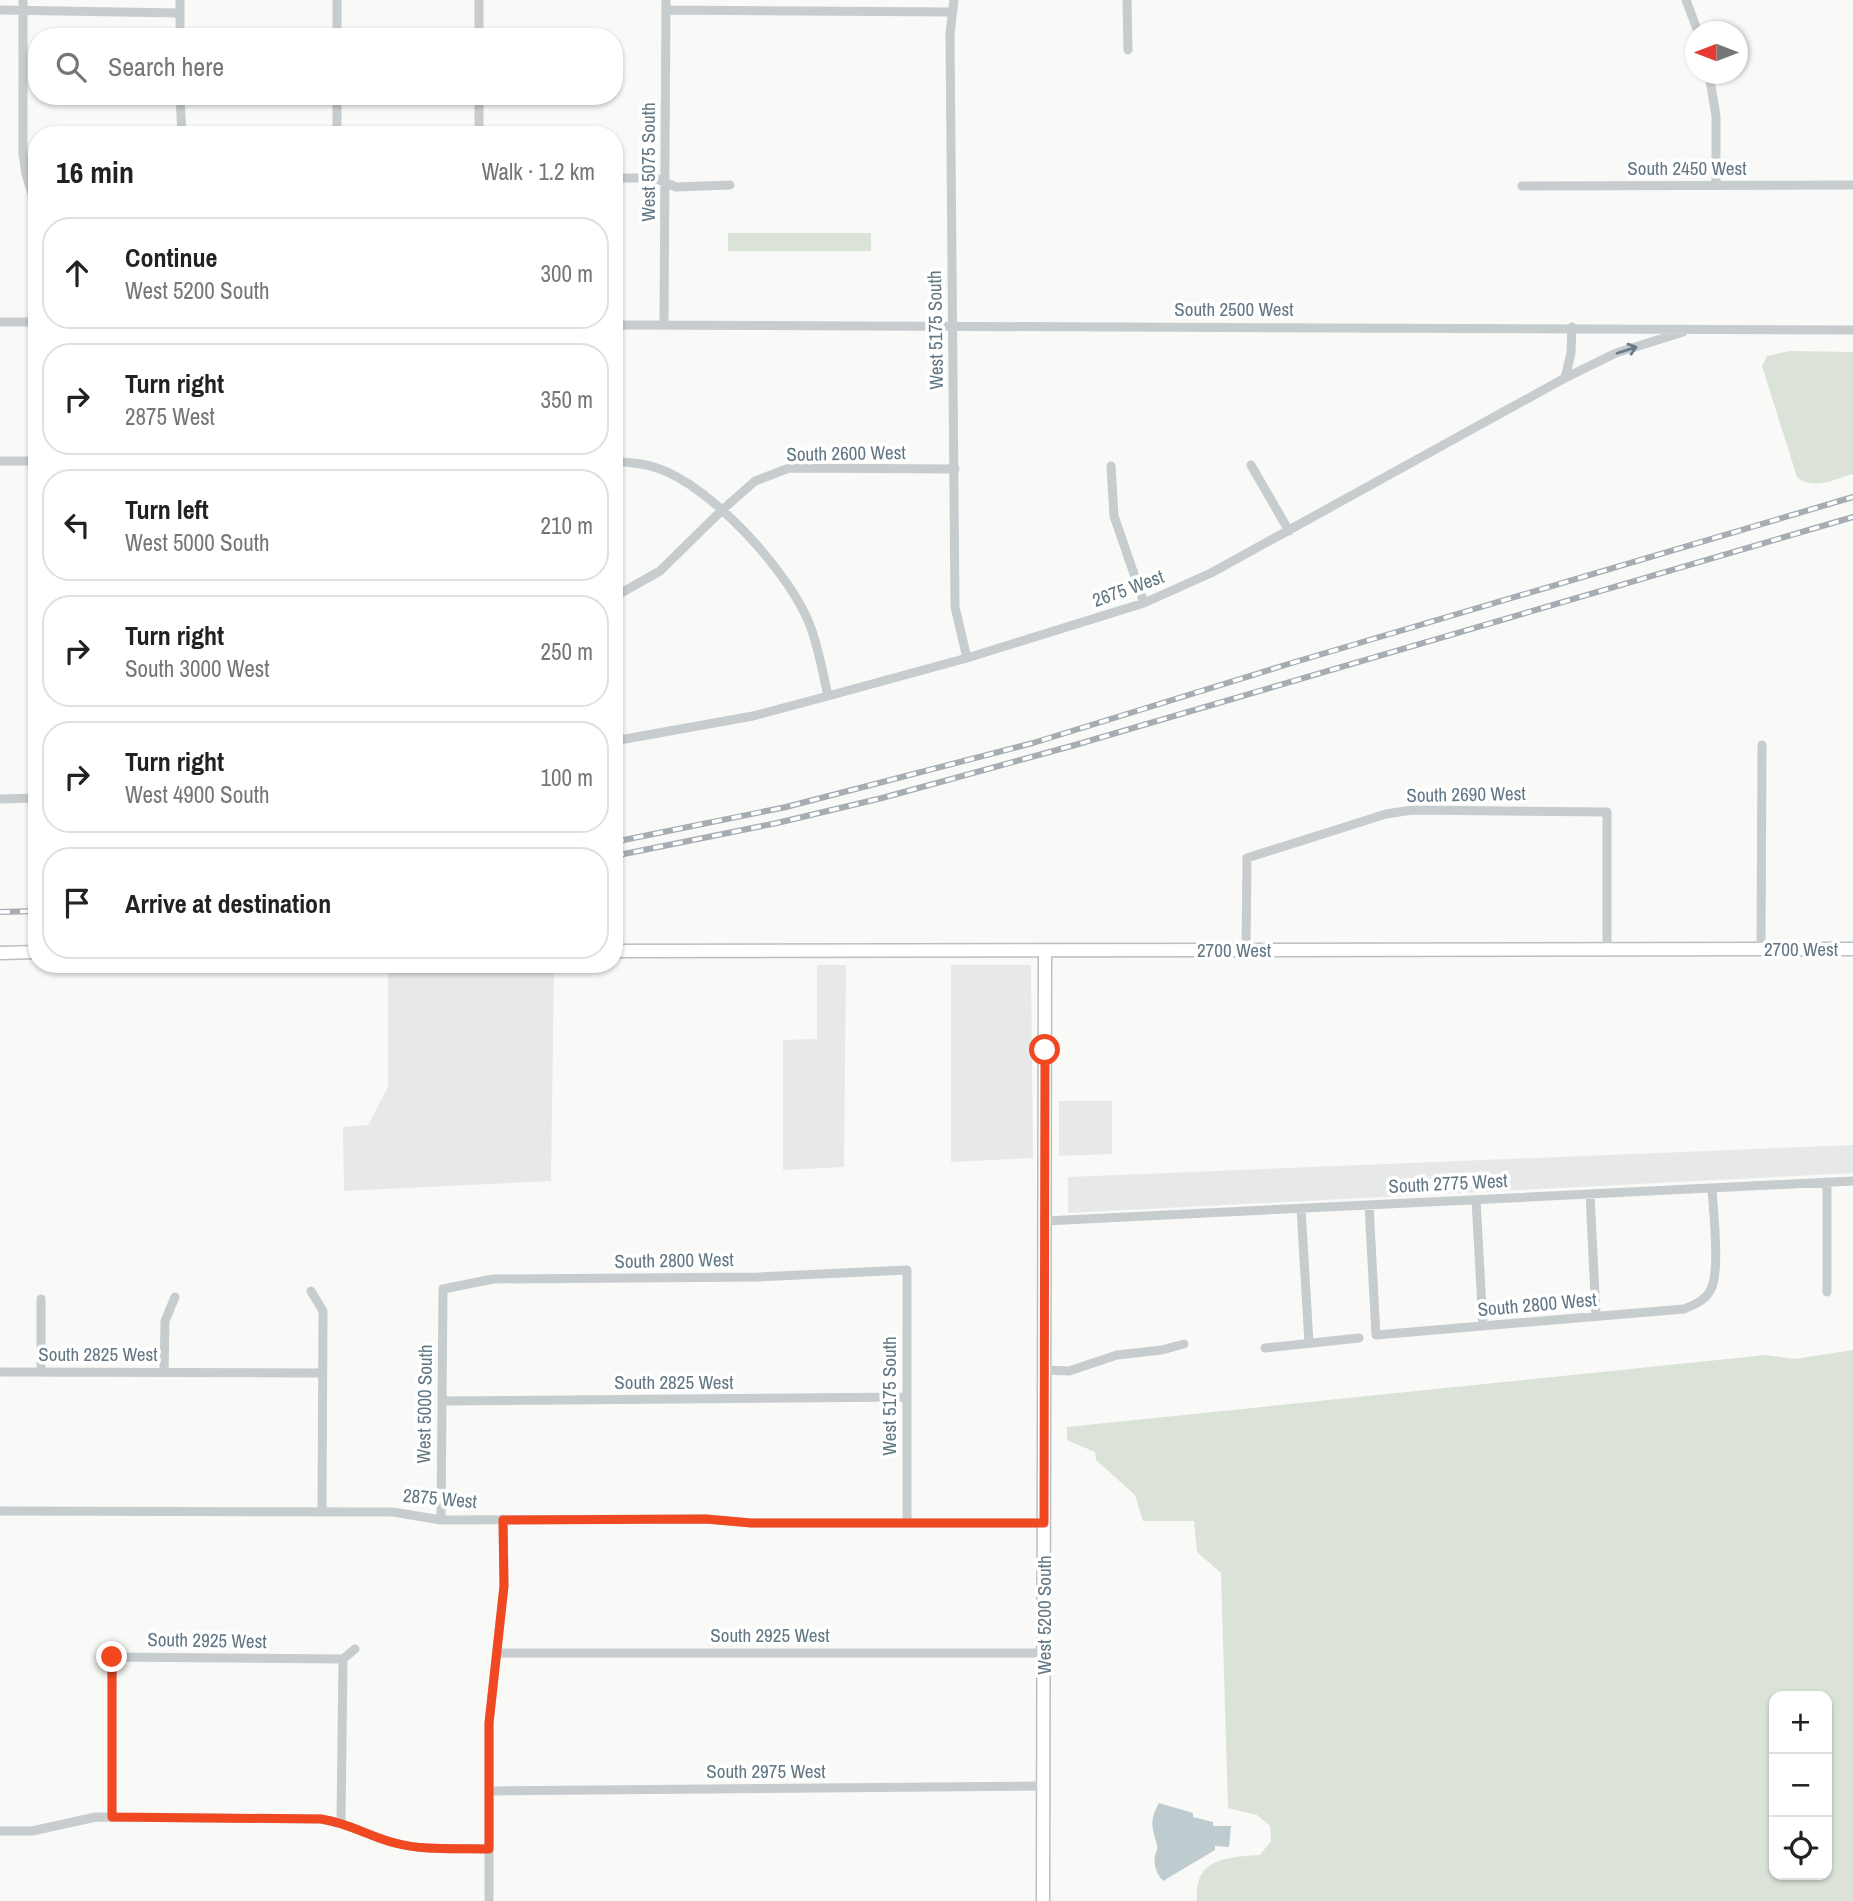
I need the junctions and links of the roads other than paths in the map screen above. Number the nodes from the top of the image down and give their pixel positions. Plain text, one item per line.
1 (23, 0) edge
2 (180, 0) edge
3 (337, 0) edge
4 (479, 0) edge
5 (954, 0) edge
6 (1127, 0) edge
7 (1686, 0) edge
8 (666, 5) edge
9 (0, 10) edge
10 (23, 12) junction
11 (952, 12) junction
12 (180, 13) junction
13 (1694, 21) edge
14 (180, 28) edge
15 (337, 28) edge
16 (479, 28) edge
17 (1128, 50) dead end
18 (1711, 84) edge
19 (180, 105) edge
20 (337, 105) edge
21 (479, 105) edge
22 (182, 126) edge
23 (337, 126) edge
24 (479, 126) edge
25 (623, 178) edge
26 (28, 181) edge
27 (665, 182) junction
28 (730, 185) dead end
29 (1853, 185) edge
30 (1522, 186) dead end
31 (1716, 186) junction
32 (0, 322) edge
33 (28, 322) edge
34 (623, 325) edge
35 (664, 325) junction
36 (953, 326) junction
37 (1572, 327) junction
38 (1694, 329) junction
39 (1853, 330) edge
40 (1564, 378) junction
41 (0, 461) edge
42 (28, 461) edge
43 (623, 462) edge
44 (1251, 465) dead end
45 (1111, 466) dead end
46 (955, 469) junction
47 (721, 510) junction
48 (1289, 530) junction
49 (623, 592) edge
50 (1144, 603) junction
51 (967, 657) junction
52 (828, 696) junction
53 (623, 739) edge
54 (1762, 745) dead end
55 (28, 798) edge
56 (0, 799) edge
57 (1853, 949) edge
58 (1247, 950) junction
59 (1607, 950) junction
60 (1761, 950) junction
61 (623, 951) edge
62 (1045, 951) junction
63 (28, 952) edge
64 (0, 953) edge
65 (1853, 1181) edge
66 (1828, 1182) junction
67 (1712, 1188) junction
68 (1590, 1194) junction
69 (1476, 1199) junction
70 (1369, 1205) junction
71 (1301, 1208) junction
72 (1045, 1221) junction
73 (907, 1270) joint
74 (443, 1289) joint
75 (311, 1291) dead end
76 (1827, 1292) dead end
77 (175, 1297) dead end
78 (41, 1299) dead end
79 (1596, 1316) junction
80 (1483, 1326) junction
81 (1359, 1338) dead end
82 (1310, 1343) junction
83 (1184, 1344) dead end
84 (1265, 1348) dead end
85 (1044, 1370) junction
86 (0, 1372) edge
87 (41, 1372) junction
88 (164, 1372) junction
89 (322, 1373) junction
90 (907, 1397) junction
91 (442, 1401) junction
92 (0, 1511) edge
93 (322, 1511) junction
94 (441, 1520) junction
95 (503, 1520) junction
96 (907, 1523) junction
97 (1044, 1523) junction
98 (355, 1649) dead end
99 (496, 1653) junction
100 (1044, 1653) junction
101 (344, 1659) junction
102 (1043, 1786) junction
103 (489, 1791) junction
104 (112, 1817) junction
105 (341, 1822) junction
106 (0, 1830) edge
107 (489, 1849) junction
108 (489, 1901) edge
109 (1043, 1901) edge

1 - 10 street
2 - 12 street
3 - 15 street
4 - 16 street
5 - 11 street, West 5175 South
6 - 17 street
7 - 13 street
8 - 11 street
8 - 27 street, West 5075 South
9 - 10 street
10 - 12 street
10 - 26 street
11 - 36 street, West 5175 South
12 - 14 street
18 - 31 street
19 - 22 street
20 - 23 street
21 - 24 street
25 - 27 street
27 - 28 street
27 - 35 street, West 5075 South
29 - 31 street, South 2450 West
30 - 31 street, South 2450 West
32 - 33 street
34 - 35 street, South 2500 West
35 - 36 street, South 2500 West
36 - 37 street, South 2500 West
36 - 46 street, West 5175 South
37 - 38 street, South 2500 West
37 - 40 street
38 - 39 street, South 2500 West
40 -> 38 street, 2675 West
40 - 48 street, 2675 West
41 - 42 street
43 - 47 street
44 - 48 street
45 - 50 street
46 - 47 street, South 2600 West
46 - 51 street, West 5175 South
47 - 49 street, South 2600 West
47 - 52 street
48 - 50 street, 2675 West
50 - 51 street, 2675 West
51 - 52 street, 2675 West
52 - 53 street, 2675 West
54 - 60 street
55 - 56 street
57 - 60 street, 2700 West
58 - 59 street, 2700 West
58 - 59 street, South 2690 West
58 - 62 street, 2700 West
59 - 60 street, 2700 West
61 - 62 street, 2700 West
62 - 72 street, West 5200 South
63 - 64 street
65 - 66 street, South 2775 West
66 - 67 street, South 2775 West
66 - 76 street
67 - 68 street, South 2775 West
67 - 79 street, South 2800 West
68 - 69 street, South 2775 West
68 - 79 street
69 - 70 street, South 2775 West
69 - 80 street
70 - 71 street, South 2775 West
70 - 80 street, South 2800 West
71 - 72 street, South 2775 West
71 - 82 street
72 - 85 street, West 5200 South
73 - 74 street, South 2800 West
73 - 90 street, West 5175 South
74 - 91 street, West 5000 South
75 - 89 street
77 - 88 street
78 - 87 street
79 - 80 street, South 2800 West
81 - 82 street
82 - 84 street
83 - 85 street
85 - 97 street, West 5200 South
86 - 87 street, South 2825 West
87 - 88 street, South 2825 West
88 - 89 street, South 2825 West
89 - 93 street
90 - 91 street, South 2825 West
90 - 96 street, West 5175 South
91 - 94 street, West 5000 South
92 - 93 street, 2875 West
93 - 94 street, 2875 West
94 - 95 street, 2875 West
95 - 96 street, 2875 West
95 - 99 street
96 - 97 street, 2875 West
97 - 100 street, West 5200 South
98 - 101 street
99 - 100 street, South 2925 West
99 - 103 street
100 - 102 street, West 5200 South
101 - 104 street, South 2925 West
101 - 105 street
102 - 103 street, South 2975 West
102 - 109 street, West 5200 South
103 - 107 street
104 - 105 street
104 - 106 street
105 - 107 street
107 - 108 street

